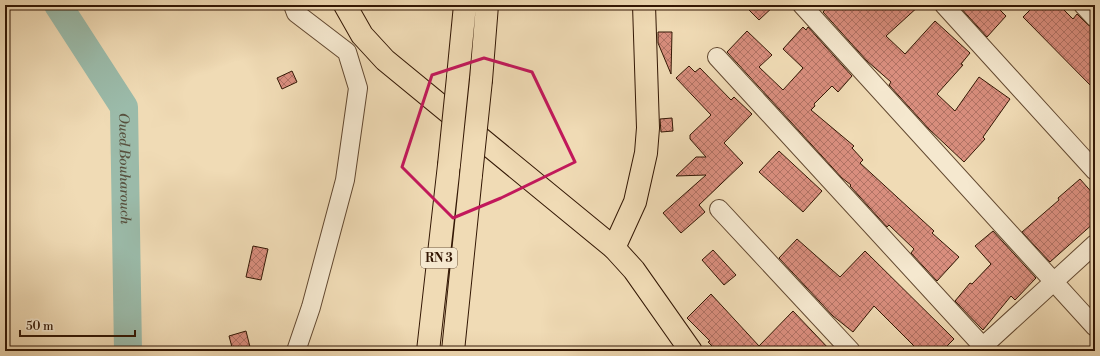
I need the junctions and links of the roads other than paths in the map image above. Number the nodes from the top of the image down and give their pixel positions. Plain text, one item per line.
1 (293, 5) edge
2 (345, 5) edge
3 (465, 5) edge
4 (487, 5) edge
5 (644, 5) edge
6 (802, 5) edge
7 (944, 5) edge
8 (1083, 5) edge
9 (1095, 18) edge
10 (362, 35) junction
11 (347, 52) junction
12 (717, 57) dead end
13 (1095, 171) edge
14 (719, 209) dead end
15 (1095, 244) edge
16 (614, 248) junction
17 (1054, 282) junction
18 (1095, 326) edge
19 (983, 349) edge
20 (296, 351) edge
21 (428, 351) edge
22 (453, 351) edge
23 (690, 351) edge
24 (851, 351) edge

1 - 11 street
2 - 10 main road
3 - 21 main road, RN 3, bridge
4 - 22 main road, RN 3, bridge
5 - 16 main road
6 - 17 street
7 - 13 street
8 - 9 street
10 - 11 street
10 - 16 main road
11 - 20 street
12 - 19 street
14 - 24 street
15 - 17 street
16 - 23 main road
17 - 18 street
17 - 19 street

